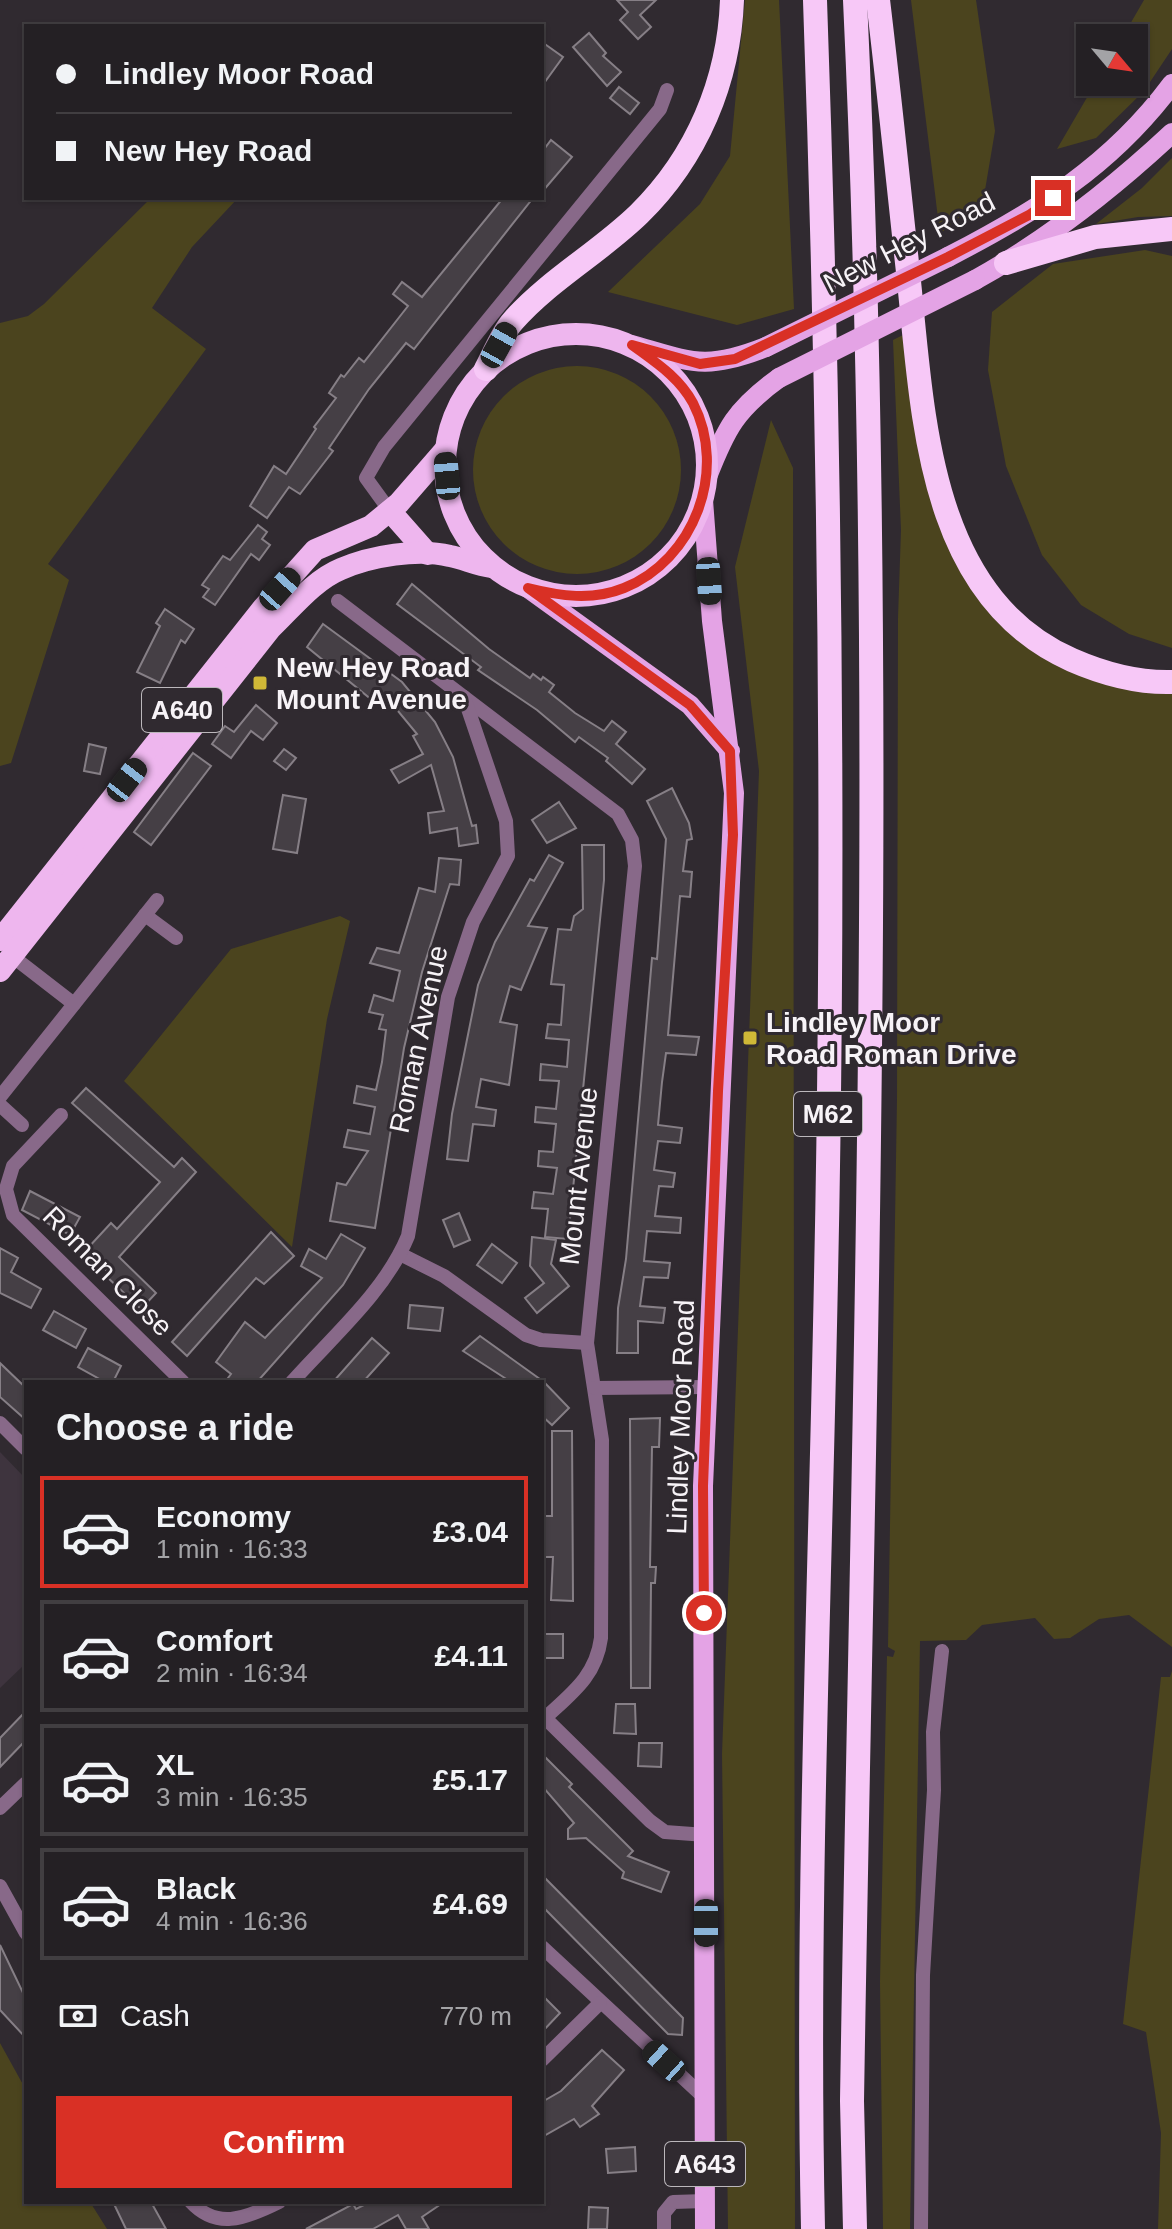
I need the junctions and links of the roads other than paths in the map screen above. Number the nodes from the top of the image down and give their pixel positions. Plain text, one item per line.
1 (732, 0) edge
2 (815, 0) edge
3 (855, 0) edge
4 (878, 0) edge
5 (1172, 84) edge
6 (667, 90) dead end
7 (1172, 133) edge
8 (1172, 229) edge
9 (1006, 263) junction
10 (632, 345) junction
11 (486, 369) junction
12 (445, 450) junction
13 (707, 477) junction
14 (703, 500) junction
15 (390, 511) junction
16 (428, 554) junction
17 (492, 567) junction
18 (528, 588) junction
19 (338, 601) dead end
20 (1172, 682) edge
21 (464, 697) junction
22 (730, 751) junction
23 (69, 854) junction
24 (157, 900) dead end
25 (145, 915) junction
26 (0, 926) edge
27 (176, 938) dead end
28 (4, 956) edge
29 (74, 1004) junction
30 (0, 1097) edge
31 (0, 1105) edge
32 (61, 1115) dead end
33 (22, 1125) dead end
34 (400, 1254) junction
35 (587, 1343) junction
36 (181, 1380) edge
37 (294, 1380) edge
38 (708, 1387) junction
39 (595, 1388) junction
40 (0, 1423) edge
41 (24, 1447) edge
42 (942, 1651) dead end
43 (544, 1716) edge
44 (24, 1785) edge
45 (0, 1808) edge
46 (706, 1835) junction
47 (0, 1886) edge
48 (24, 1929) edge
49 (544, 1949) edge
50 (600, 2003) junction
51 (544, 2058) edge
52 (706, 2099) junction
53 (705, 2201) junction
54 (192, 2204) edge
55 (275, 2204) edge
56 (664, 2229) edge
57 (705, 2229) edge
58 (813, 2229) edge
59 (855, 2229) edge
60 (921, 2229) edge

1 - 11 highway
2 - 58 highway, M62
3 - 59 highway, M62
4 - 20 highway
5 - 10 main road, New Hey Road / A640, bridge
6 - 15 street
7 - 9 main road, A640
8 - 9 highway
9 - 13 main road, A640, bridge
10 - 11 highway, A640
10 - 13 highway, A640
11 - 12 highway, A640
12 - 15 highway, A640
12 - 17 highway, A640
13 - 14 highway, A640
14 - 18 highway, A640
14 - 22 main road, Lindley Moor Road / A643
15 - 16 highway
15 - 23 highway, A640
16 - 17 highway, A640
16 - 28 highway, A640
17 - 18 highway, A640
18 - 22 main road
19 - 21 street
21 - 34 street, Roman Avenue
21 - 35 street, Mount Avenue
22 - 38 main road, Lindley Moor Road / A643
23 - 26 street
23 - 28 highway, A640
24 - 25 street
25 - 27 street
25 - 29 street
28 - 29 street
29 - 30 street
31 - 33 street
32 - 36 street, Roman Close
34 - 35 street
34 - 37 street, Roman Avenue
35 - 39 street, Mount Avenue
38 - 39 street
38 - 46 main road, Lindley Moor Road / A643
39 - 43 street, Mount Avenue
40 - 41 street
42 - 60 street
43 - 46 street
44 - 45 street
46 - 52 main road, Lindley Moor Road / A643
47 - 48 street
49 - 50 street
50 - 51 street
50 - 52 street
52 - 53 main road, Lindley Moor Road / A643
53 - 56 street
53 - 57 main road, Lindley Moor Road / A643
54 - 55 street

